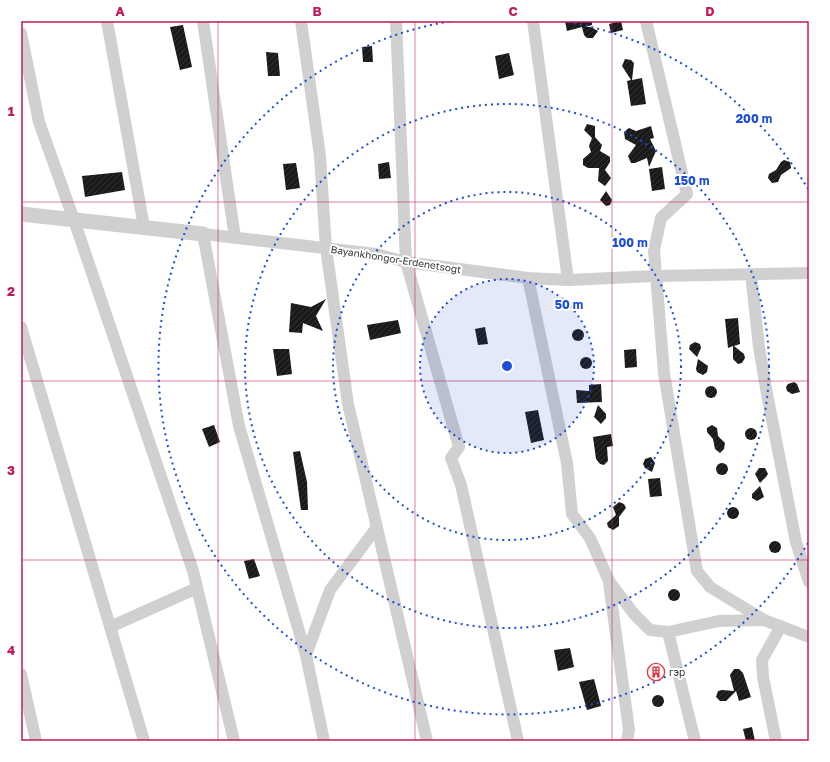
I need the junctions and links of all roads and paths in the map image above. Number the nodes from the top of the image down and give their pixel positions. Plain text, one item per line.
1 (107, 21) edge
2 (203, 21) edge
3 (301, 21) edge
4 (396, 21) edge
5 (533, 21) edge
6 (646, 21) edge
7 (21, 34) edge
8 (21, 214) edge
9 (74, 220) junction
10 (144, 227) junction
11 (203, 234) junction
12 (235, 238) junction
13 (326, 248) junction
14 (406, 262) junction
15 (809, 273) edge
16 (751, 274) junction
17 (655, 276) junction
18 (528, 278) junction
19 (568, 280) junction
20 (21, 327) edge
21 (377, 527) junction
22 (609, 581) junction
23 (809, 582) edge
24 (197, 588) junction
25 (764, 620) junction
26 (781, 626) junction
27 (110, 627) junction
28 (668, 632) junction
29 (809, 637) edge
30 (306, 655) junction
31 (21, 674) edge
32 (36, 741) edge
33 (144, 741) edge
34 (234, 741) edge
35 (324, 741) edge
36 (428, 741) edge
37 (518, 741) edge
38 (627, 741) edge
39 (695, 741) edge
40 (776, 741) edge

1 - 10 street
2 - 12 street
3 - 13 street
4 - 14 street
5 - 19 street
6 - 17 street
7 - 9 street
8 - 9 street, Bayankhongor-Erdenetsogt
9 - 10 street, Bayankhongor-Erdenetsogt
9 - 24 street
10 - 11 street, Bayankhongor-Erdenetsogt
11 - 12 street, Bayankhongor-Erdenetsogt
11 - 30 street
12 - 13 street, Bayankhongor-Erdenetsogt
13 - 14 street, Bayankhongor-Erdenetsogt
13 - 21 street
14 - 18 street, Bayankhongor-Erdenetsogt
14 - 37 street
15 - 16 street, Bayankhongor-Erdenetsogt
16 - 17 street, Bayankhongor-Erdenetsogt
16 - 23 street
17 - 19 street, Bayankhongor-Erdenetsogt
17 - 25 street
18 - 19 street, Bayankhongor-Erdenetsogt
18 - 22 street
20 - 27 street
21 - 30 street
21 - 36 street
22 - 28 street
22 - 38 street
24 - 27 street
24 - 34 street
25 - 26 street
25 - 28 street
26 - 29 street
26 - 40 street
27 - 33 street
28 - 39 street
30 - 35 street
31 - 32 street

